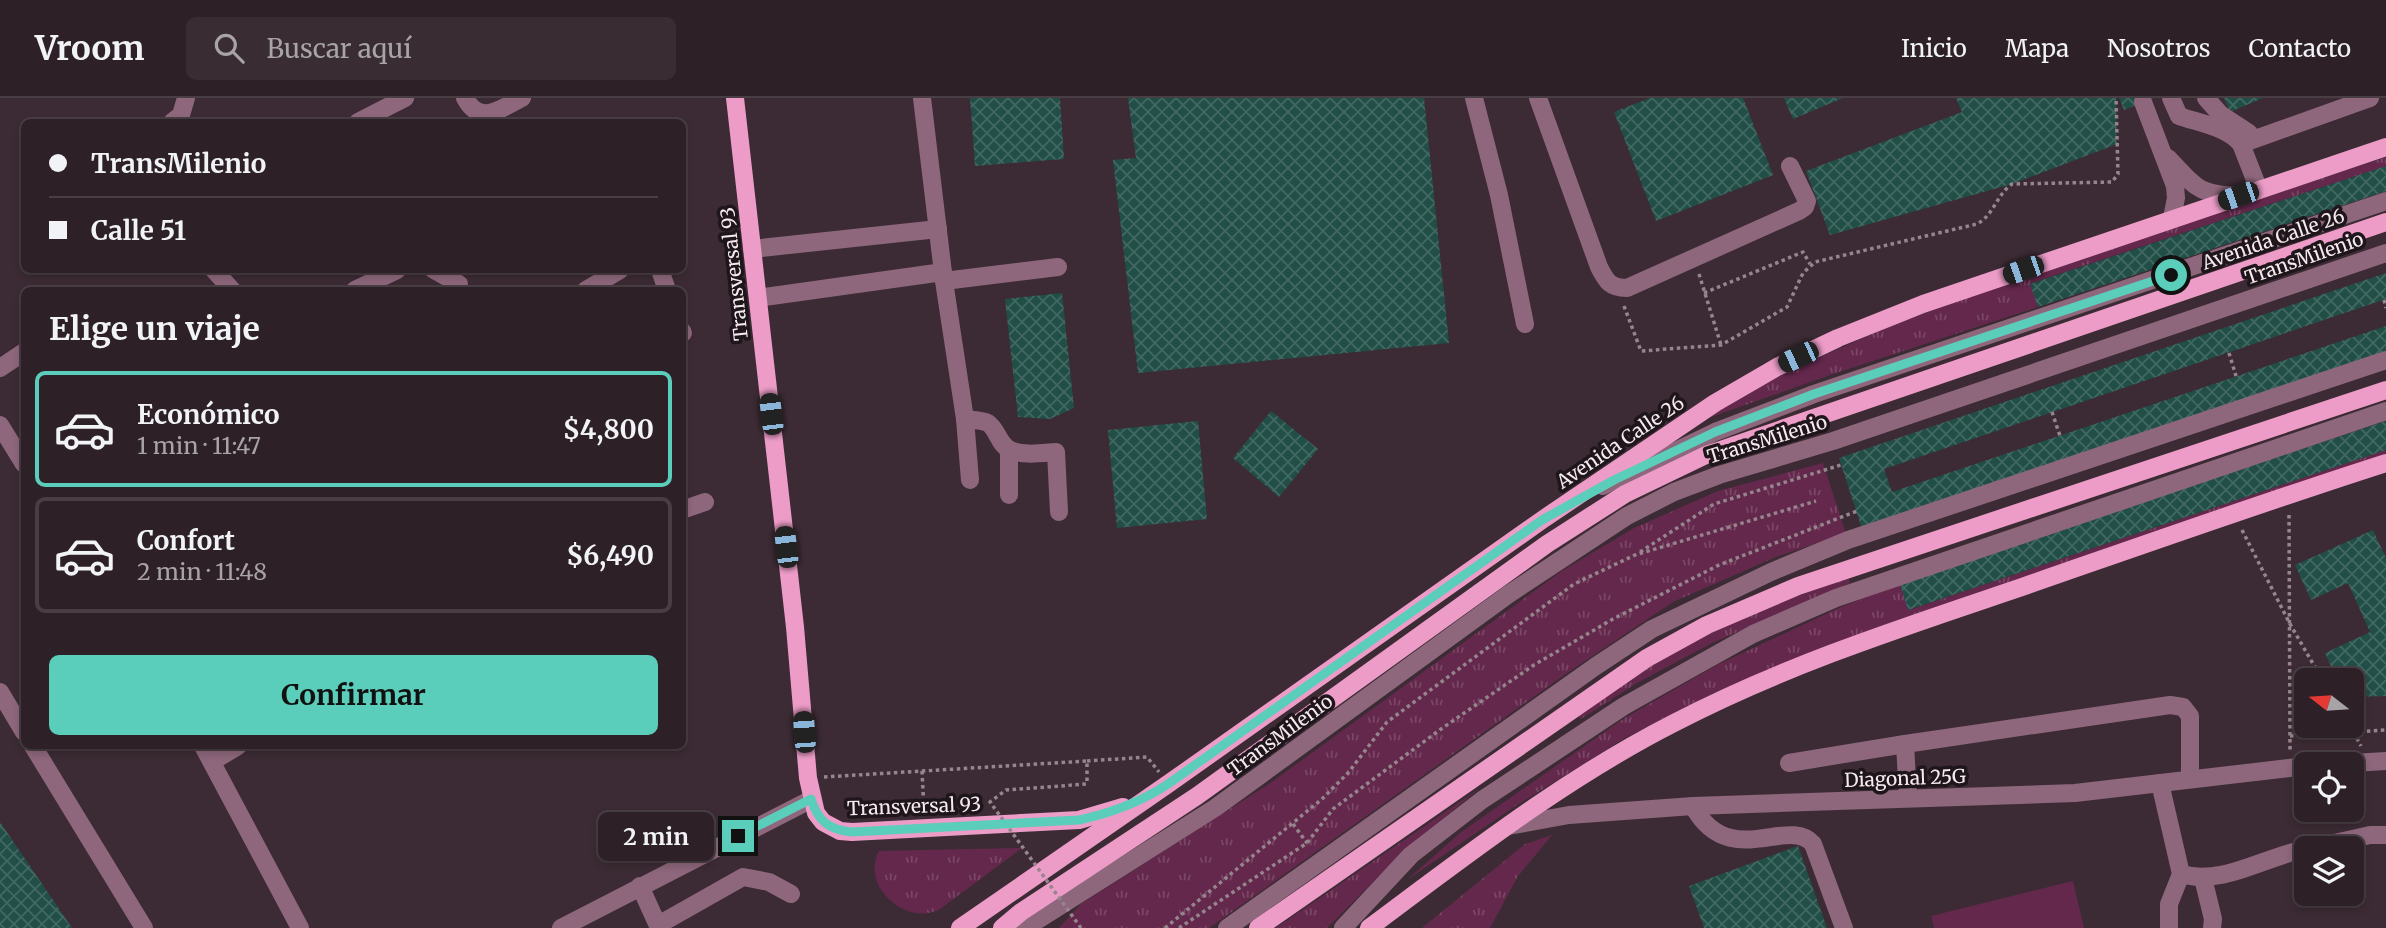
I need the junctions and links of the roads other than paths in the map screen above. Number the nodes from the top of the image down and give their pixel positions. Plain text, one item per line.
1 (186, 98) edge
2 (405, 98) edge
3 (465, 98) edge
4 (522, 98) edge
5 (736, 98) edge
6 (922, 98) edge
7 (1474, 98) edge
8 (1538, 98) edge
9 (2171, 98) edge
10 (2206, 98) edge
11 (2370, 98) edge
12 (2143, 102) dead end
13 (2179, 116) junction
14 (176, 119) edge
15 (364, 119) edge
16 (2153, 126) junction
17 (2259, 138) junction
18 (2241, 144) junction
19 (2386, 147) edge
20 (2165, 155) junction
21 (1790, 166) dead end
22 (2259, 190) junction
23 (2238, 196) junction
24 (2386, 201) edge
25 (2172, 218) junction
26 (2386, 222) edge
27 (937, 229) junction
28 (752, 249) junction
29 (2386, 253) edge
30 (1058, 267) dead end
31 (217, 273) edge
32 (391, 273) edge
33 (438, 273) edge
34 (615, 273) edge
35 (943, 277) junction
36 (229, 287) edge
37 (361, 287) edge
38 (456, 287) edge
39 (591, 287) edge
40 (758, 298) junction
41 (1525, 324) dead end
42 (21, 354) edge
43 (2386, 360) edge
44 (0, 368) edge
45 (2386, 390) edge
46 (2386, 411) edge
47 (965, 419) junction
48 (0, 425) edge
49 (1009, 450) junction
50 (21, 459) edge
51 (2386, 463) edge
52 (970, 480) dead end
53 (1009, 495) dead end
54 (705, 502) dead end
55 (686, 509) edge
56 (1059, 512) dead end
57 (1542, 520) junction
58 (0, 692) edge
59 (21, 727) edge
60 (1905, 744) junction
61 (35, 749) edge
62 (205, 749) edge
63 (233, 749) edge
64 (213, 761) junction
65 (2386, 761) edge
66 (2364, 762) edge
67 (1789, 763) dead end
68 (2294, 766) edge
69 (2190, 779) junction
70 (2160, 783) junction
71 (1149, 797) junction
72 (1908, 798) junction
73 (811, 799) junction
74 (1693, 806) junction
75 (1505, 827) junction
76 (2386, 835) edge
77 (2364, 836) edge
78 (2294, 852) edge
79 (2181, 874) junction
80 (2203, 878) junction
81 (640, 886) junction
82 (791, 894) dead end
83 (1047, 920) edge
84 (658, 926) edge
85 (144, 928) edge
86 (300, 928) edge
87 (561, 928) edge
88 (960, 928) edge
89 (1002, 928) edge
90 (1025, 928) edge
91 (1227, 928) edge
92 (1258, 928) edge
93 (1343, 928) edge
94 (1369, 928) edge
95 (1844, 928) edge
96 (2169, 928) edge
97 (2212, 928) edge

1 - 14 street
2 - 15 street
3 - 4 street
5 - 28 main road, Transversal 93
6 - 27 street
7 - 41 street
8 - 21 street
9 - 13 street
10 - 17 street
11 - 17 street
12 - 16 street
13 - 16 street
13 - 18 street
16 - 20 street
17 - 18 street
18 - 22 street
19 - 22 main road, Avenida Calle 26
20 - 23 street
20 - 25 street
22 - 23 main road, Avenida Calle 26
23 - 25 main road, Avenida Calle 26
24 - 57 street, TransMilenio
25 - 57 main road, Avenida Calle 26
26 - 89 main road, Avenida Calle 26
27 - 28 street
27 - 35 street
28 - 40 main road, Transversal 93
29 - 83 street, TransMilenio
30 - 35 street
31 - 36 street
32 - 37 street
33 - 38 street
34 - 39 street
35 - 40 street
35 - 47 street
40 - 73 main road, Transversal 93
42 - 44 street
43 - 91 street
45 - 92 main road
46 - 93 street
47 - 49 street
47 - 52 street
48 - 50 street
49 - 53 street
49 - 56 street
51 - 75 main road
54 - 55 street
57 - 71 main road, Avenida Calle 26
58 - 59 street
60 - 67 street
60 - 69 street
60 - 72 street
61 - 85 street
62 - 64 street
63 - 64 street
64 - 86 street
65 - 66 street
68 - 69 street, Diagonal 25G
69 - 70 street, Diagonal 25G
70 - 72 street, Diagonal 25G
70 - 79 street
71 - 73 main road, Transversal 93
71 - 88 main road, Avenida Calle 26
72 - 74 street, Diagonal 25G
73 - 81 street
74 - 75 street, Diagonal 25G
74 - 95 street
75 - 94 main road
76 - 77 street
78 - 80 street
79 - 80 street
79 - 96 street
80 - 97 street
81 - 84 street
81 - 87 street
82 - 84 street
83 - 90 street, TransMilenio

